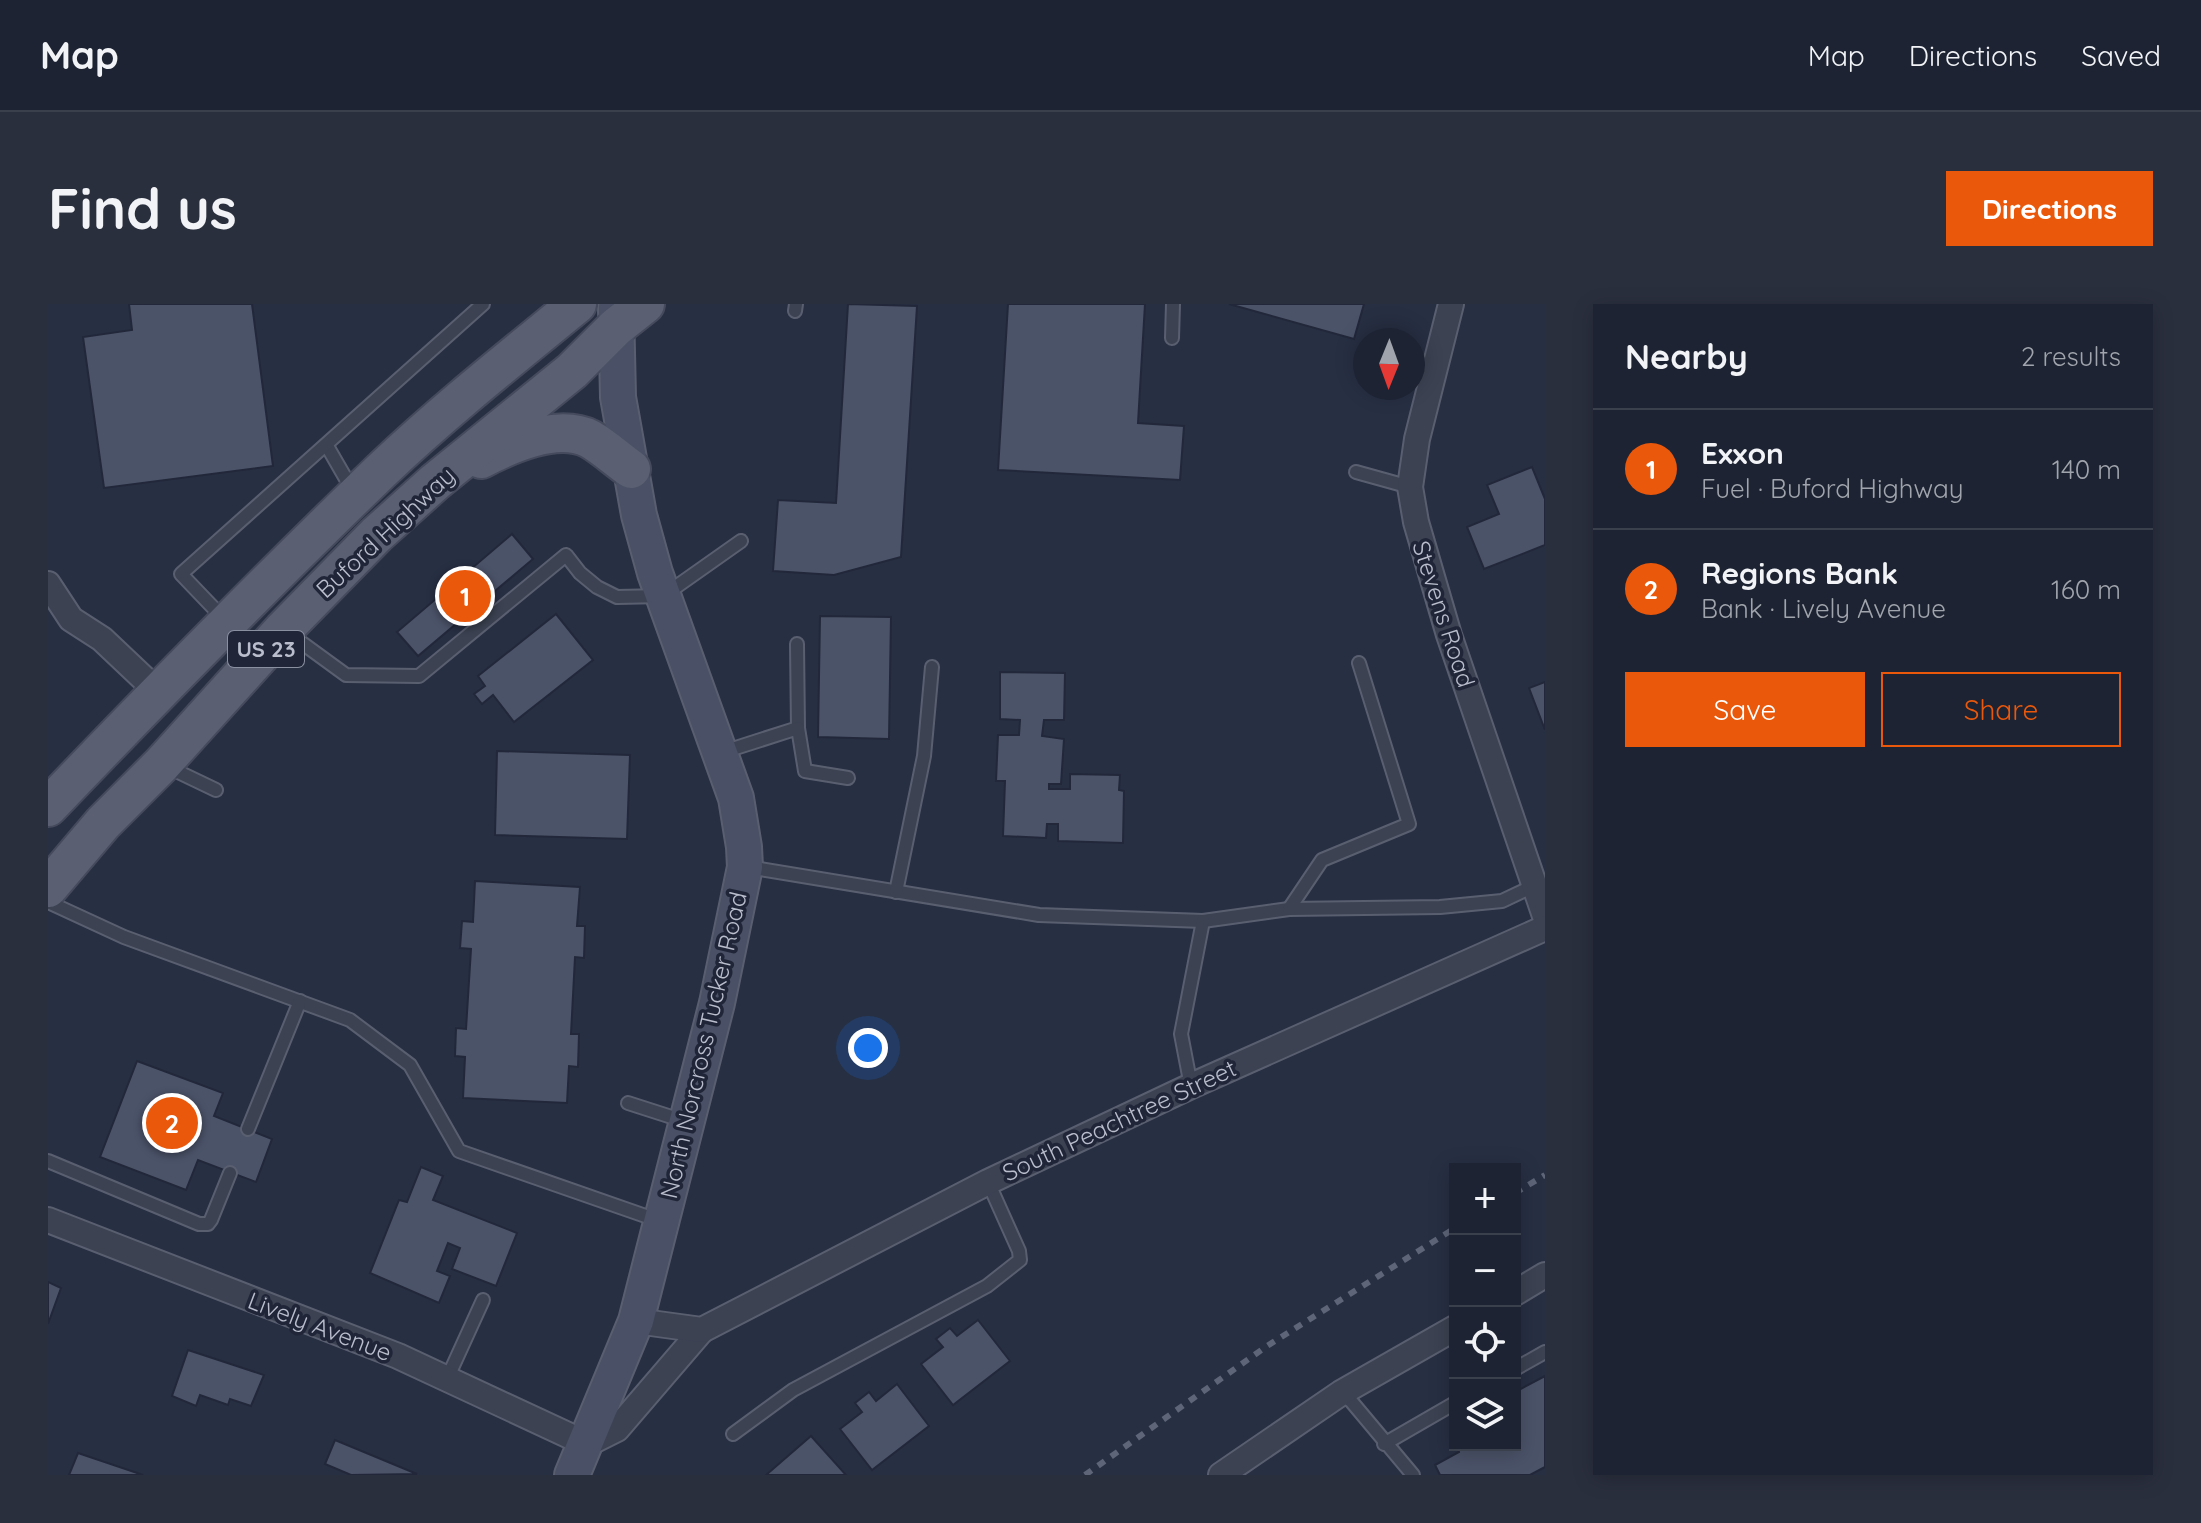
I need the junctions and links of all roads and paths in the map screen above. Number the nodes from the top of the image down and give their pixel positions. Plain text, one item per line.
1 (483, 304) edge
2 (577, 304) edge
3 (1173, 304) edge
4 (1451, 304) edge
5 (626, 312) edge
6 (1172, 338) dead end
7 (327, 446) junction
8 (631, 469) junction
9 (1356, 472) dead end
10 (435, 482) junction
11 (1410, 487) junction
12 (356, 498) junction
13 (741, 541) dead end
14 (48, 584) edge
15 (663, 596) junction
16 (228, 622) junction
17 (283, 630) junction
18 (797, 644) dead end
19 (1359, 663) dead end
20 (932, 667) dead end
21 (158, 692) junction
22 (798, 728) junction
23 (720, 753) junction
24 (162, 764) junction
25 (848, 778) dead end
26 (216, 790) dead end
27 (48, 807) edge
28 (745, 867) junction
29 (1536, 885) junction
30 (48, 888) edge
31 (896, 892) junction
32 (48, 902) edge
33 (1289, 909) junction
34 (1545, 916) edge
35 (1203, 921) junction
36 (1545, 928) edge
37 (300, 1001) junction
38 (1191, 1086) junction
39 (628, 1103) dead end
40 (687, 1122) junction
41 (248, 1129) dead end
42 (48, 1161) edge
43 (230, 1173) dead end
44 (988, 1182) junction
45 (48, 1220) edge
46 (661, 1222) junction
47 (1545, 1275) edge
48 (1521, 1289) edge
49 (483, 1300) dead end
50 (636, 1321) junction
51 (702, 1330) junction
52 (1449, 1332) edge
53 (1545, 1352) edge
54 (1521, 1366) edge
55 (447, 1379) junction
56 (1346, 1397) junction
57 (1449, 1406) edge
58 (733, 1434) dead end
59 (587, 1444) junction
60 (1384, 1444) junction
61 (572, 1475) edge
62 (1221, 1475) edge
63 (1413, 1475) edge

1 - 7 lane
2 - 12 main road, Buford Highway / US 23
3 - 6 lane
4 - 11 street, Stevens Road
5 - 8 street, North Norcross Tucker Road
5 - 10 main road, Buford Highway / US 23
7 - 12 lane
7 - 16 lane
8 - 10 main road
8 - 15 street, North Norcross Tucker Road
9 - 11 lane
10 - 17 main road, Buford Highway / US 23
11 - 29 street, Stevens Road
12 - 16 main road, Buford Highway / US 23
13 - 15 lane
14 - 21 street
15 - 17 lane
15 - 23 street, North Norcross Tucker Road
16 - 21 main road, Buford Highway / US 23
17 - 24 main road, Buford Highway / US 23
18 - 22 lane
19 - 33 lane
20 - 31 lane
21 - 27 main road, Buford Highway / US 23
22 - 23 lane
22 - 25 lane
23 - 28 street, North Norcross Tucker Road
24 - 26 lane
24 - 30 main road, Buford Highway / US 23
28 - 31 lane
28 - 40 street, North Norcross Tucker Road
29 - 33 lane
29 - 34 street, Stevens Road
31 - 35 lane
32 - 37 lane
33 - 35 lane
35 - 38 lane
36 - 38 street, South Peachtree Street
37 - 41 lane
37 - 46 lane
38 - 44 street, South Peachtree Street
39 - 40 lane
40 - 46 street, North Norcross Tucker Road
42 - 43 lane
44 - 51 street, South Peachtree Street
44 - 58 lane
45 - 55 street, Lively Avenue
46 - 50 street, North Norcross Tucker Road
47 - 48 street
49 - 55 lane
50 - 51 street
50 - 59 street
51 - 59 street, South Peachtree Street
52 - 56 street
53 - 54 lane
55 - 59 street, Lively Avenue
56 - 60 lane
56 - 62 street
57 - 60 lane
59 - 61 street
60 - 63 lane

